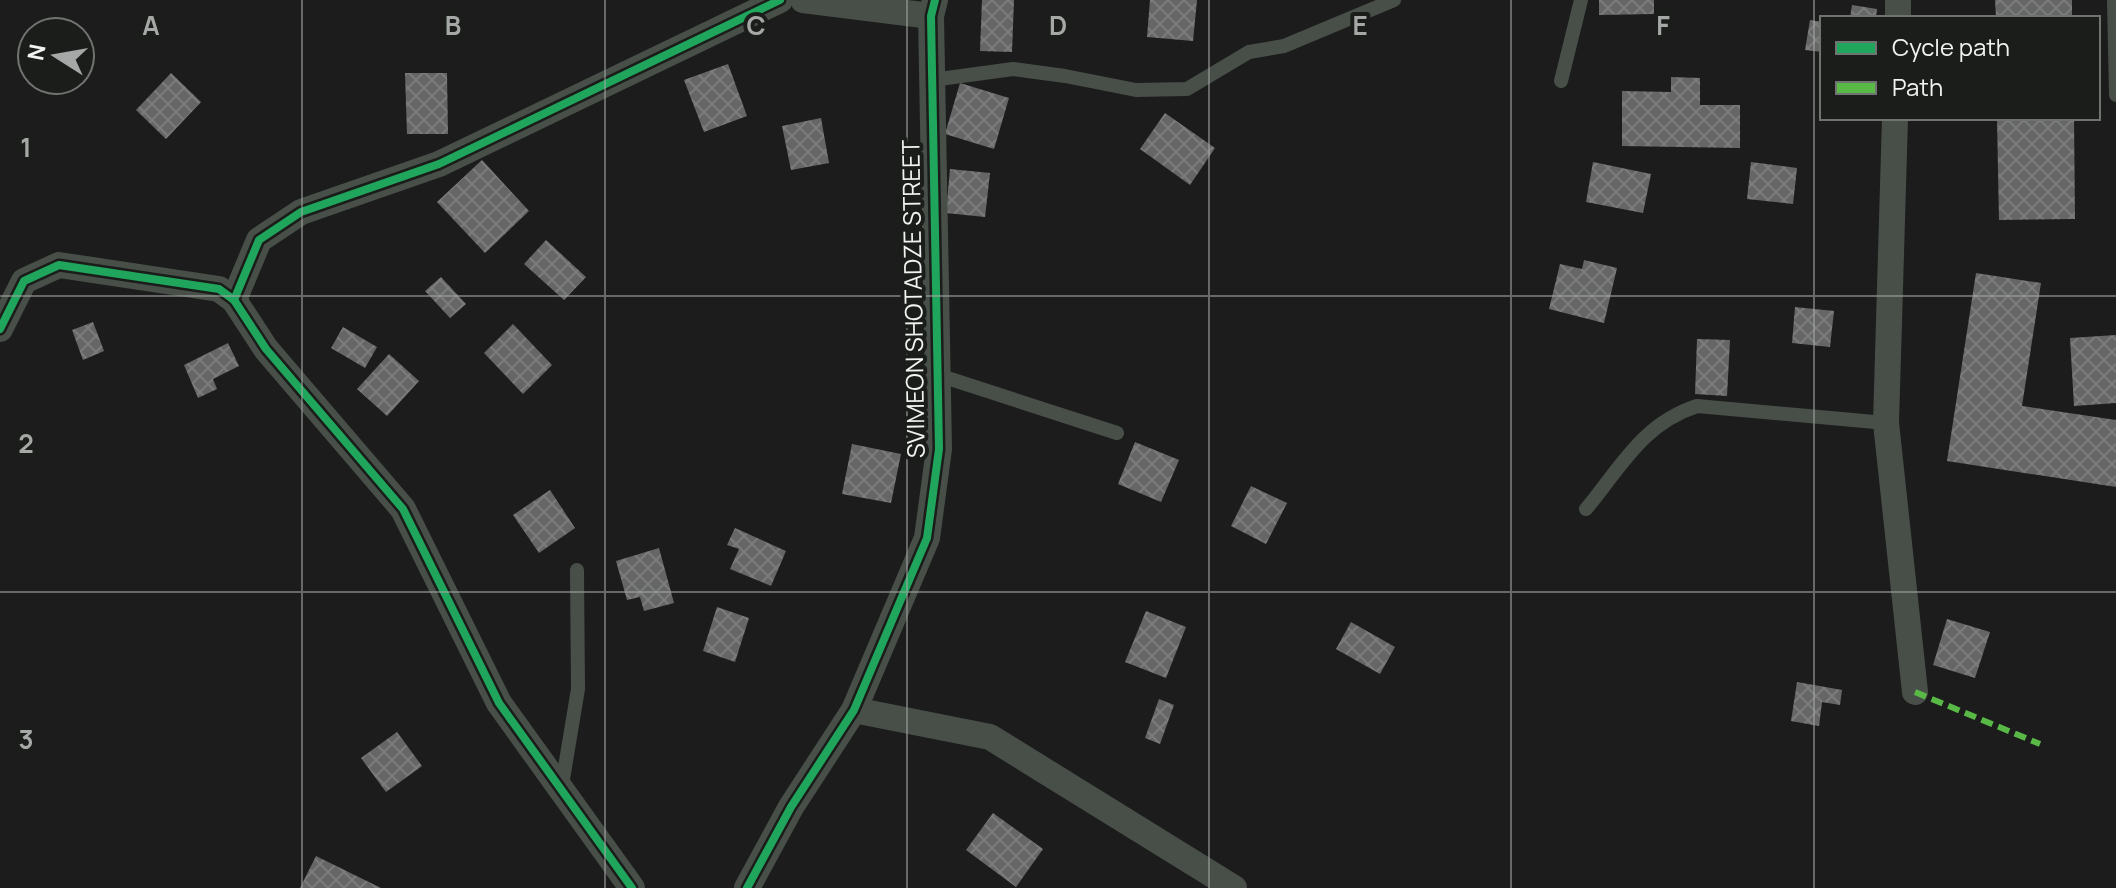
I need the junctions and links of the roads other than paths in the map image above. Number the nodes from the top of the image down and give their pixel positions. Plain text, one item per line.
1 (780, 0) edge
2 (803, 0) edge
3 (1394, 0) edge
4 (1581, 0) edge
5 (2114, 0) edge
6 (933, 8) edge
7 (932, 80) junction
8 (1561, 81) dead end
9 (2116, 95) edge
10 (1895, 120) edge
11 (234, 300) junction
12 (0, 329) edge
13 (938, 375) junction
14 (1886, 423) junction
15 (1117, 433) dead end
16 (1586, 509) dead end
17 (577, 570) dead end
18 (1915, 692) dead end
19 (854, 710) junction
20 (561, 791) junction
21 (632, 888) edge
22 (747, 888) edge
23 (1234, 888) edge

1 - 11 street
2 - 6 street
3 - 7 lane
4 - 8 lane
5 - 9 lane
6 - 7 street, SVIMEON SHOTADZE STREET
7 - 13 street, SVIMEON SHOTADZE STREET
10 - 14 street
11 - 12 street
11 - 20 street
13 - 15 lane
13 - 19 street, SVIMEON SHOTADZE STREET
14 - 16 lane
14 - 18 street
17 - 20 lane
19 - 22 street, SVIMEON SHOTADZE STREET
19 - 23 street
20 - 21 street

